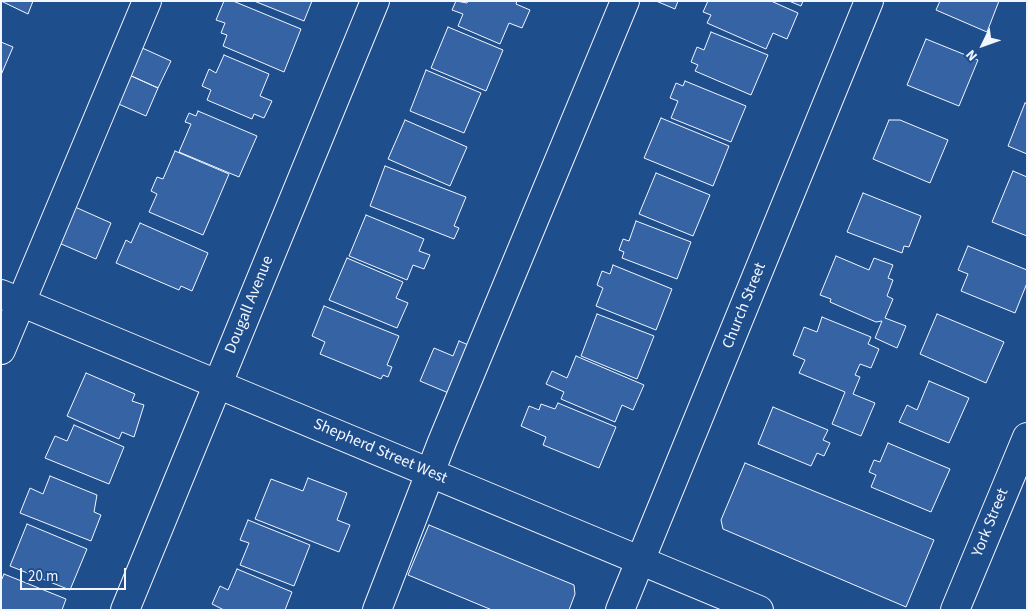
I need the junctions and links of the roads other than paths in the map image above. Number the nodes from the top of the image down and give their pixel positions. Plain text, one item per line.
1 (147, 1) edge
2 (375, 1) edge
3 (625, 1) edge
4 (869, 1) edge
5 (11, 298) edge
6 (1, 350) edge
7 (218, 384) junction
8 (1027, 437) edge
9 (430, 474) junction
10 (640, 561) junction
11 (125, 610) edge
12 (377, 610) edge
13 (620, 610) edge
14 (759, 610) edge
15 (955, 610) edge

1 - 5 street
2 - 7 street, Dougall Avenue
3 - 9 street
4 - 10 street, Church Street
5 - 6 street
5 - 7 street, Shepherd Street West
7 - 9 street, Shepherd Street West
7 - 11 street, Dougall Avenue
8 - 15 street, York Street
9 - 10 street, Shepherd Street West
9 - 12 street
10 - 13 street, Church Street
10 - 14 street, Shepherd Street West

